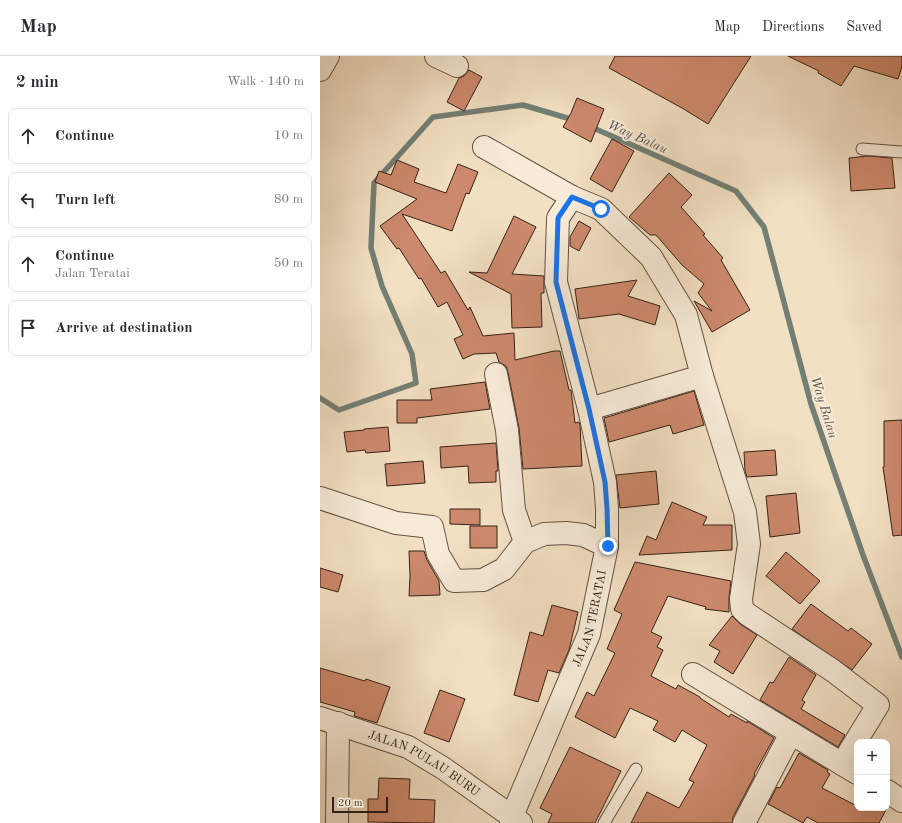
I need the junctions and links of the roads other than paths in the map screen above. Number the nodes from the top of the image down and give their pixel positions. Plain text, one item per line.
1 (328, 56) edge
2 (436, 56) edge
3 (457, 66) dead end
4 (320, 70) edge
5 (484, 147) dead end
6 (862, 149) dead end
7 (902, 152) edge
8 (572, 197) junction
9 (496, 374) dead end
10 (702, 376) junction
11 (589, 409) junction
12 (320, 498) edge
13 (525, 542) junction
14 (608, 546) junction
15 (693, 674) dead end
16 (329, 721) edge
17 (791, 733) junction
18 (636, 769) dead end
19 (849, 769) edge
20 (890, 794) edge
21 (902, 801) edge
22 (515, 821) edge
23 (337, 823) edge
24 (604, 823) edge
25 (744, 823) edge

1 - 4 street
2 - 3 street
5 - 8 street
6 - 7 lane
8 - 10 street
8 - 11 street, JALAN TERATAI
9 - 13 street
10 - 11 street
10 - 19 street
11 - 14 street, JALAN TERATAI
12 - 13 street
13 - 14 street
14 - 22 street, JALAN TERATAI
15 - 17 street
16 - 22 street, JALAN PULAU BURU
16 - 23 street
17 - 19 street
17 - 25 street
18 - 24 lane
20 - 21 street

